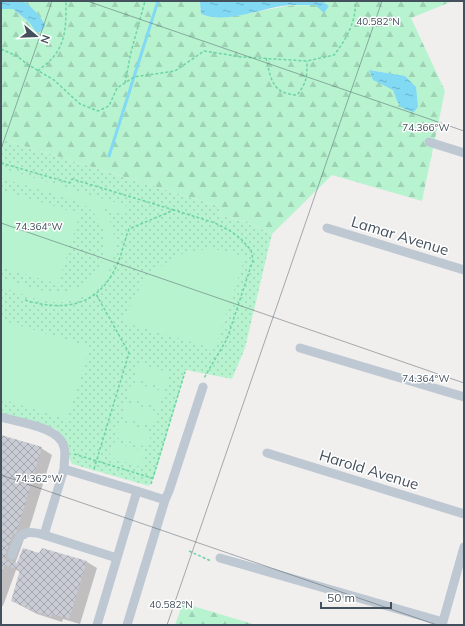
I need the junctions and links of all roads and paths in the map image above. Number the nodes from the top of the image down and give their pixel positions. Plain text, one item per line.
1 (66, 1) edge
2 (145, 1) edge
3 (355, 1) edge
4 (1, 49) edge
5 (266, 58) junction
6 (307, 61) junction
7 (38, 71) junction
8 (124, 83) junction
9 (429, 142) dead end
10 (464, 153) edge
11 (1, 163) edge
12 (174, 210) junction
13 (327, 228) dead end
14 (464, 270) edge
15 (96, 294) junction
16 (25, 300) dead end
17 (300, 348) dead end
18 (185, 372) dead end
19 (204, 382) joint
20 (464, 397) edge
21 (1, 417) edge
22 (70, 453) dead end
23 (266, 453) dead end
24 (64, 469) junction
25 (93, 471) dead end
26 (152, 478) junction
27 (151, 484) dead end
28 (137, 491) junction
29 (165, 500) junction
30 (464, 514) edge
31 (44, 535) junction
32 (464, 547) edge
33 (189, 551) dead end
34 (12, 554) dead end
35 (117, 558) junction
36 (216, 560) joint
37 (442, 624) edge
38 (97, 625) edge
39 (127, 625) edge

1 - 7 path
2 - 8 path
3 - 6 path
4 - 7 path
5 - 6 path
5 - 6 path
5 - 8 path
7 - 8 path
9 - 10 street
11 - 12 path
12 - 15 path
12 - 19 path
13 - 14 street, Lamar Avenue
15 - 16 path
15 - 25 path
17 - 20 street
18 - 26 path
19 - 29 street
21 - 24 street
22 - 26 path
23 - 30 street, Harold Avenue
24 - 28 street
24 - 31 street
26 - 27 path
28 - 29 street
28 - 35 street
29 - 39 street
31 - 34 street
31 - 35 street
32 - 37 street
33 - 36 path
35 - 38 street
36 - 37 street

